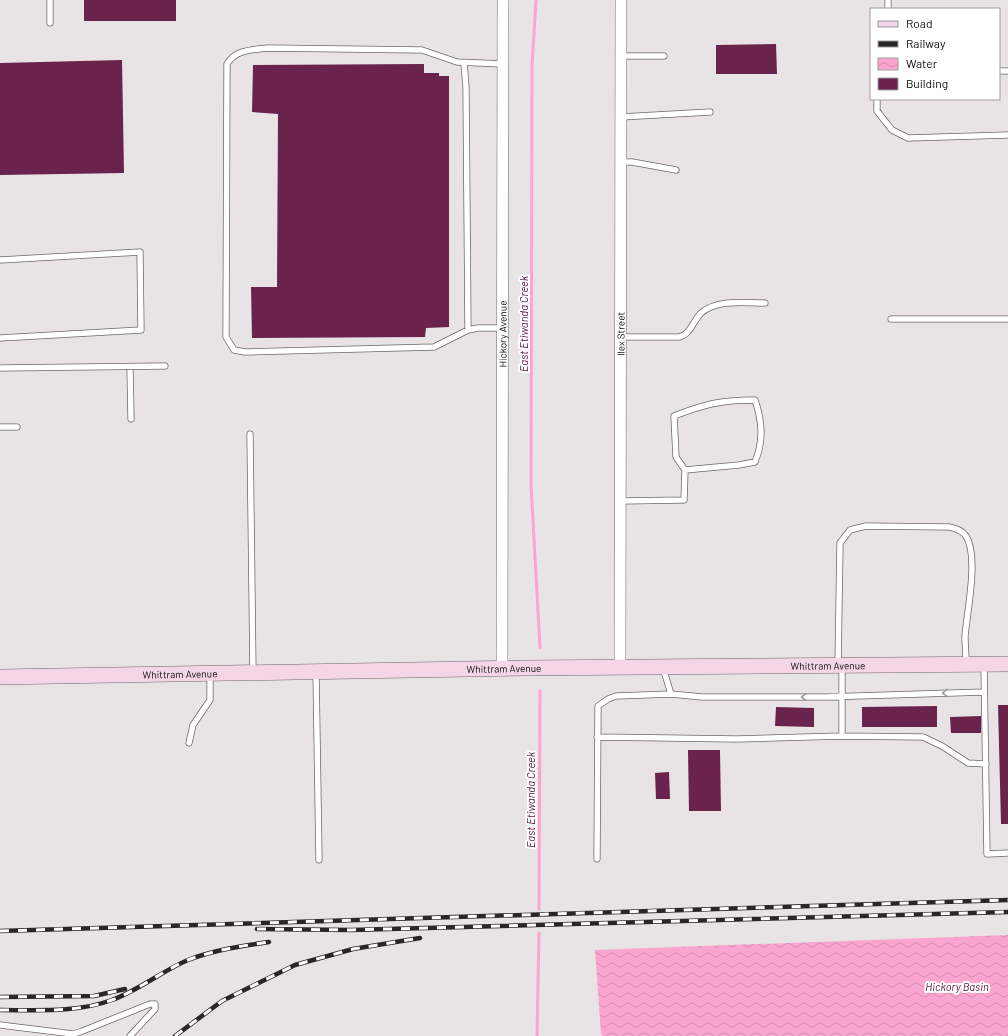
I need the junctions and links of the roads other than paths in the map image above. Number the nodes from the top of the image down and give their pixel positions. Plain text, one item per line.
1 (50, 0) edge
2 (503, 0) edge
3 (621, 0) edge
4 (50, 23) dead end
5 (621, 56) junction
6 (664, 56) dead end
7 (464, 63) junction
8 (503, 64) junction
9 (876, 100) edge
10 (710, 112) dead end
11 (621, 117) junction
12 (1008, 135) edge
13 (621, 162) junction
14 (676, 170) dead end
15 (0, 260) edge
16 (765, 304) dead end
17 (891, 319) dead end
18 (1008, 319) edge
19 (503, 328) junction
20 (468, 330) junction
21 (621, 337) junction
22 (0, 338) edge
23 (165, 366) dead end
24 (130, 367) junction
25 (0, 368) edge
26 (131, 419) dead end
27 (0, 427) edge
28 (17, 427) dead end
29 (250, 434) dead end
30 (685, 470) junction
31 (621, 501) junction
32 (966, 664) junction
33 (984, 664) junction
34 (1008, 664) edge
35 (840, 666) junction
36 (620, 668) junction
37 (663, 668) junction
38 (502, 669) junction
39 (316, 672) junction
40 (253, 673) junction
41 (210, 674) junction
42 (0, 677) edge
43 (984, 692) junction
44 (671, 694) junction
45 (843, 695) junction
46 (842, 736) junction
47 (597, 737) junction
48 (189, 743) dead end
49 (986, 764) junction
50 (1008, 853) edge
51 (597, 859) dead end
52 (319, 860) dead end
53 (0, 1025) edge
54 (130, 1036) edge

1 - 4 lane
2 - 8 street, Hickory Avenue
3 - 5 street, Ilex Street
5 - 6 lane
5 - 11 street, Ilex Street
7 - 8 lane
7 - 20 lane
7 - 20 lane
8 - 19 street, Hickory Avenue
9 - 12 lane
10 - 11 lane
11 - 13 street, Ilex Street
13 - 14 lane
13 - 21 street, Ilex Street
15 - 22 lane
16 - 21 lane
17 - 18 lane
19 - 20 lane
19 - 38 street, Hickory Avenue
21 - 31 street, Ilex Street
23 - 24 lane
24 - 25 lane
24 - 26 lane
27 - 28 lane
29 - 40 lane
30 - 30 lane
30 - 31 lane
31 - 36 street, Ilex Street
32 - 33 street, Whittram Avenue
32 - 35 street, Whittram Avenue
32 - 35 lane
33 - 34 street, Whittram Avenue
33 - 43 lane
35 - 37 street, Whittram Avenue
35 - 45 lane
36 - 37 street, Whittram Avenue
36 - 38 street, Whittram Avenue
37 - 44 lane
38 - 39 street, Whittram Avenue
39 - 40 street, Whittram Avenue
39 - 52 lane
40 - 41 street, Whittram Avenue
41 - 42 street, Whittram Avenue
41 - 48 lane
43 -> 45 lane
43 - 49 lane
45 -> 44 lane
44 - 47 lane
45 - 46 lane
46 - 47 lane
46 - 49 lane
47 - 51 lane
49 - 50 lane
53 - 54 lane

